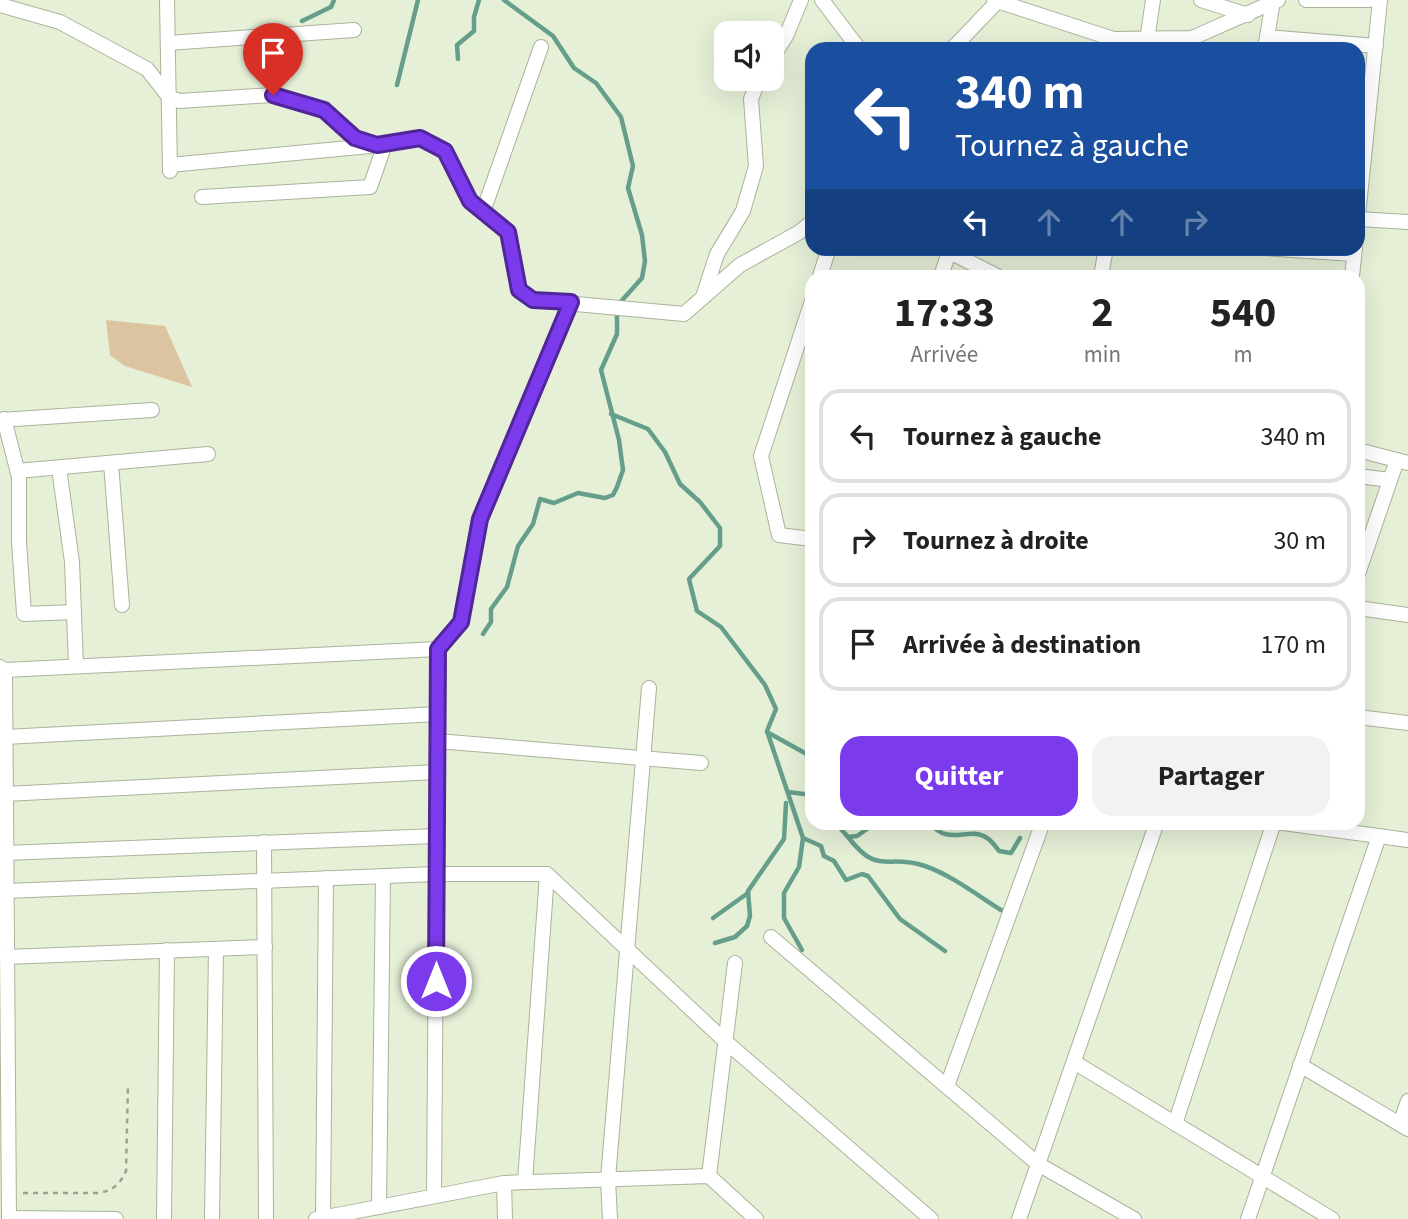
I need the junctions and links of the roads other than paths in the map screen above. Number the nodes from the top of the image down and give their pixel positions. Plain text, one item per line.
1 (167, 0) edge
2 (801, 0) edge
3 (822, 0) edge
4 (1153, 0) edge
5 (1201, 0) edge
6 (1306, 0) edge
7 (1368, 0) edge
8 (1380, 0) edge
9 (996, 1) edge
10 (1276, 1) edge
11 (0, 5) edge
12 (1248, 15) junction
13 (354, 30) dead end
14 (784, 39) edge
15 (854, 42) edge
16 (958, 42) edge
17 (1130, 42) edge
18 (1146, 42) edge
19 (1166, 42) edge
20 (1266, 42) edge
21 (168, 43) junction
22 (1365, 46) edge
23 (1376, 46) junction
24 (541, 47) dead end
25 (754, 91) edge
26 (1365, 95) edge
27 (169, 97) junction
28 (381, 144) junction
29 (202, 197) dead end
30 (483, 212) junction
31 (1365, 219) edge
32 (1408, 222) edge
33 (805, 228) edge
34 (958, 256) edge
35 (985, 270) edge
36 (702, 298) junction
37 (571, 302) junction
38 (805, 323) edge
39 (152, 410) dead end
40 (2, 419) edge
41 (1365, 452) edge
42 (208, 454) dead end
43 (1402, 462) edge
44 (111, 463) junction
45 (59, 468) junction
46 (17, 471) junction
47 (1365, 477) edge
48 (1390, 480) junction
49 (805, 538) edge
50 (1365, 553) edge
51 (122, 605) dead end
52 (1365, 609) edge
53 (74, 612) junction
54 (1408, 615) edge
55 (438, 649) junction
56 (76, 666) junction
57 (2, 668) edge
58 (649, 688) dead end
59 (438, 715) junction
60 (1365, 718) edge
61 (1408, 723) edge
62 (5, 737) junction
63 (437, 741) junction
64 (643, 758) junction
65 (701, 763) dead end
66 (437, 772) junction
67 (5, 794) junction
68 (1040, 830) edge
69 (1154, 830) edge
70 (1272, 830) edge
71 (1334, 830) edge
72 (437, 836) junction
73 (1379, 836) junction
74 (1408, 839) edge
75 (264, 842) junction
76 (5, 853) junction
77 (436, 874) junction
78 (547, 874) junction
79 (383, 876) junction
80 (326, 878) junction
81 (264, 881) junction
82 (6, 891) junction
83 (771, 937) dead end
84 (265, 947) junction
85 (216, 948) junction
86 (627, 949) junction
87 (167, 950) junction
88 (6, 957) junction
89 (735, 963) dead end
90 (725, 1041) junction
91 (1074, 1062) junction
92 (1300, 1065) junction
93 (947, 1086) junction
94 (1408, 1101) edge
95 (1175, 1124) junction
96 (1404, 1127) edge
97 (1038, 1164) junction
98 (709, 1176) junction
99 (1262, 1177) junction
100 (608, 1179) junction
101 (504, 1182) junction
102 (525, 1182) junction
103 (434, 1196) junction
104 (379, 1207) junction
105 (9, 1218) edge
106 (319, 1218) edge
107 (116, 1219) edge
108 (164, 1219) edge
109 (212, 1219) edge
110 (266, 1219) edge
111 (505, 1219) edge
112 (610, 1219) edge
113 (756, 1219) edge
114 (931, 1219) edge
115 (1019, 1219) edge
116 (1134, 1219) edge
117 (1248, 1219) edge
118 (1332, 1219) edge

1 - 21 street
2 - 14 street
3 - 15 street
4 - 18 street
5 - 12 street
6 - 7 street
8 - 23 street
9 - 16 street
9 - 17 street
10 - 12 street
10 - 20 street
11 - 27 street
12 - 19 street
13 - 21 street
21 - 27 street
22 - 23 street
23 - 26 street
24 - 30 street
25 - 36 street
27 - 28 street
27 - 28 street
28 - 29 street
28 - 30 street
30 - 37 street
31 - 32 street
33 - 36 street
34 - 35 street
36 - 37 street
37 - 55 street
38 - 49 street
39 - 40 street
40 - 46 street
41 - 43 street
42 - 44 street
43 - 48 street
44 - 45 street
44 - 51 street
45 - 46 street
45 - 53 street
46 - 53 street
47 - 48 street
48 - 50 street
52 - 54 street
53 - 56 street
55 - 56 street
55 - 59 street
56 - 57 street
57 - 62 street
58 - 64 street
59 - 62 street
59 - 63 street
60 - 61 street
62 - 67 street
63 - 64 street
63 - 66 street
64 - 65 street
64 - 86 street
66 - 67 street
66 - 72 street
67 - 76 street
68 - 93 street
69 - 91 street
70 - 95 street
71 - 73 street
72 - 75 street
72 - 77 street
73 - 74 street
73 - 92 street
75 - 76 street
75 - 81 street
76 - 82 street
77 - 78 street
77 - 79 street
77 - 103 street
78 - 86 street
78 - 102 street
79 - 80 street
79 - 104 street
80 - 81 street
80 - 106 street
81 - 82 street
81 - 84 street
82 - 88 street
83 - 93 street
84 - 85 street
84 - 110 street
85 - 87 street
85 - 109 street
86 - 90 street
86 - 100 street
87 - 88 street
87 - 108 street
88 - 105 street
89 - 90 street
90 - 98 street
90 - 114 street
91 - 95 street
91 - 97 street
92 - 96 street
92 - 99 street
93 - 97 street
94 - 96 street
95 - 99 street
97 - 115 street
97 - 116 street
98 - 100 street
98 - 113 street
99 - 117 street
99 - 118 street
100 - 102 street
100 - 112 street
101 - 102 street
101 - 103 street
101 - 111 street
103 - 104 street
104 - 106 street
105 - 107 street

